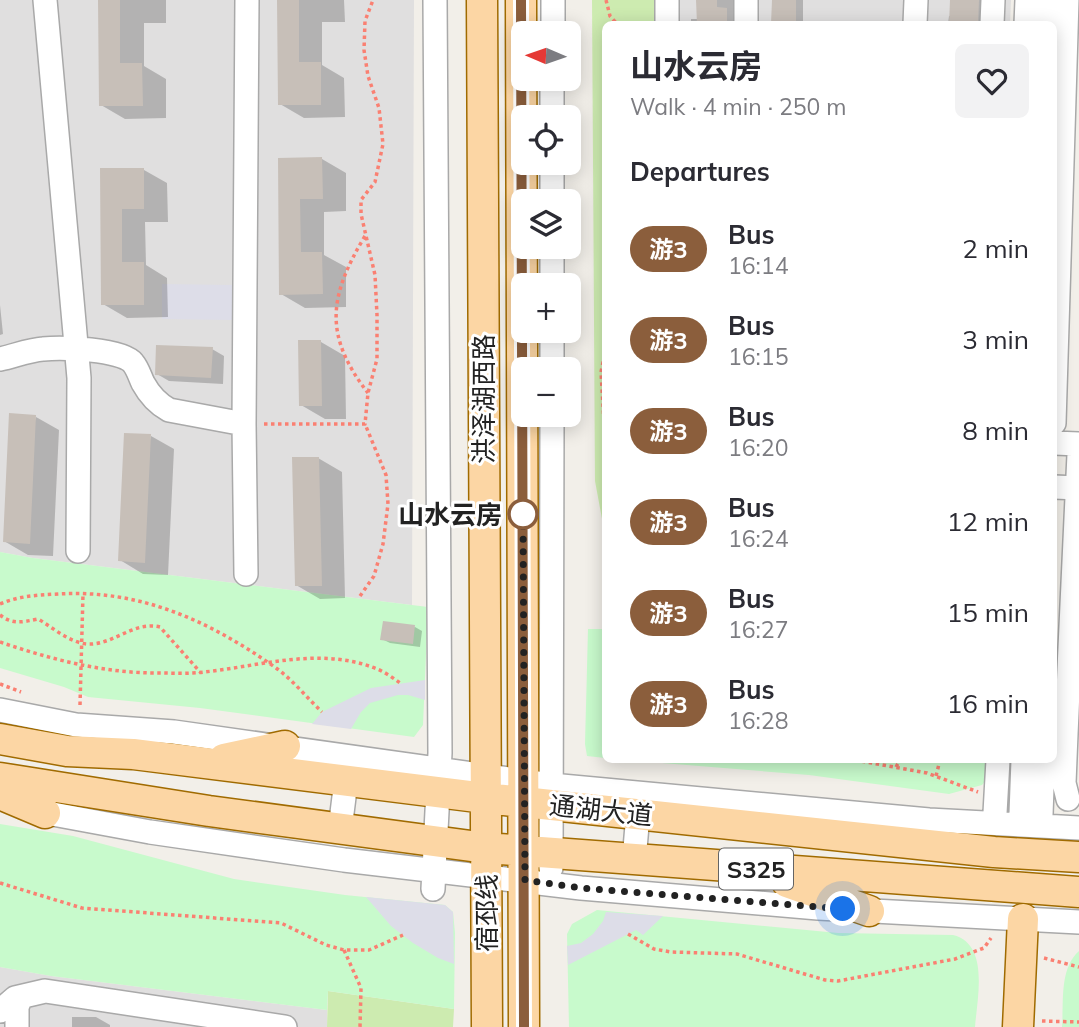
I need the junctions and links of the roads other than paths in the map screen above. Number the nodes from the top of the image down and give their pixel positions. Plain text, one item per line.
1 (45, 0) edge
2 (247, 0) edge
3 (435, 0) edge
4 (482, 0) edge
5 (521, 0) edge
6 (553, 0) edge
7 (667, 0) edge
8 (746, 0) edge
9 (916, 0) edge
10 (993, 0) edge
11 (1027, 0) edge
12 (1048, 0) edge
13 (1066, 0) edge
14 (552, 21) edge
15 (667, 21) edge
16 (747, 21) edge
17 (915, 21) edge
18 (992, 21) edge
19 (1026, 21) edge
20 (1048, 21) edge
21 (1072, 76) edge
22 (75, 350) junction
23 (0, 359) edge
24 (1057, 365) edge
25 (244, 425) junction
26 (552, 427) edge
27 (1057, 443) edge
28 (1079, 444) edge
29 (1079, 454) edge
30 (1057, 487) edge
31 (1078, 488) edge
32 (78, 551) dead end
33 (246, 574) dead end
34 (0, 710) edge
35 (0, 739) edge
36 (285, 746) junction
37 (200, 763) junction
38 (998, 763) edge
39 (1023, 763) edge
40 (1042, 763) edge
41 (0, 778) edge
42 (439, 780) junction
43 (346, 781) junction
44 (485, 786) junction
45 (538, 793) junction
46 (0, 794) edge
47 (1068, 799) dead end
48 (0, 805) edge
49 (996, 807) road end
50 (46, 813) junction
51 (638, 814) junction
52 (1079, 828) edge
53 (340, 829) junction
54 (1079, 857) edge
55 (634, 860) junction
56 (486, 862) junction
57 (434, 867) junction
58 (750, 869) junction
59 (540, 874) junction
60 (1079, 892) edge
61 (869, 911) junction
62 (1079, 922) edge
63 (1010, 925) junction
64 (20, 997) junction
65 (0, 1011) edge
66 (1018, 1023) edge
67 (17, 1027) edge
68 (285, 1027) edge
69 (487, 1027) edge
70 (524, 1027) edge

1 - 22 street
2 - 25 street
3 - 42 street
4 - 44 main road, 洪泽湖西路
5 - 45 main road, 洪泽湖西路
6 - 14 street
7 - 15 street
8 - 16 street
9 - 17 street
10 - 18 street
11 - 19 street
12 - 20 street
13 - 21 street
21 - 24 street
22 - 23 street
22 - 25 street
22 - 32 street
25 - 33 street
26 - 45 street
27 - 28 street
29 - 31 street
30 - 31 street
31 - 47 street
34 - 36 street
35 - 37 main road, 通湖大道
36 - 37 main road
36 - 42 street
37 - 43 main road, 通湖大道
38 - 49 street
39 - 40 street
41 - 53 main road, 通湖大道
42 - 43 main road, 通湖大道
42 - 44 main road, 通湖大道
42 - 57 street
43 - 53 street
44 - 45 main road, 通湖大道
44 - 56 main road, 宿邳线
45 - 51 main road, 通湖大道
45 - 52 street
45 - 59 main road, 宿邳线
46 - 50 main road
48 - 50 street
50 - 57 street
51 - 54 main road, 通湖大道
51 - 55 street
53 - 57 main road, 通湖大道
55 - 58 main road, 通湖大道 / S325
55 - 59 main road, 通湖大道 / S325
56 - 57 main road, 通湖大道
56 - 59 main road, 通湖大道 / S325
56 - 69 main road, 宿邳线
58 - 60 main road, 通湖大道 / S325
58 - 61 main road
59 - 61 street
59 - 70 main road, 宿邳线
61 - 63 street
62 - 63 street
63 - 66 main road
64 - 65 street
64 - 67 street
64 - 68 street

